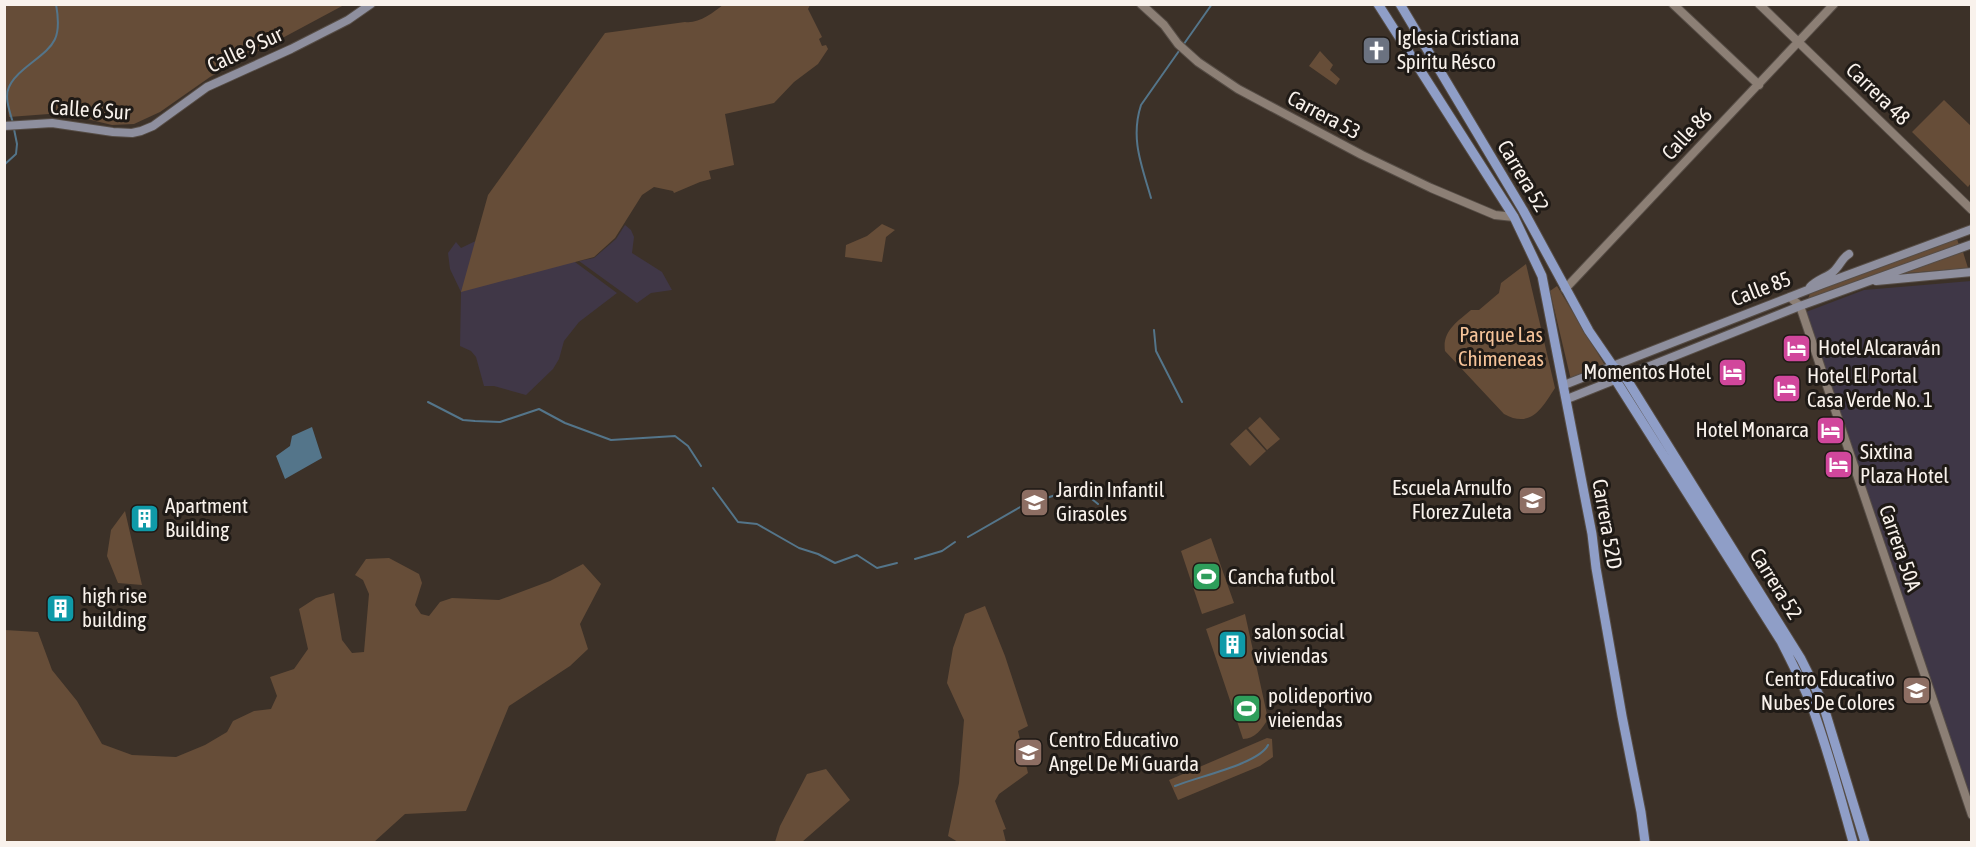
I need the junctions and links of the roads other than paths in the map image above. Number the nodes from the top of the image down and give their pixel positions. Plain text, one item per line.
1 (371, 4) edge
2 (1141, 4) edge
3 (1378, 4) edge
4 (1400, 4) edge
5 (1673, 4) edge
6 (1759, 4) edge
7 (1834, 4) edge
8 (1798, 43) junction
9 (1759, 85) junction
10 (169, 116) joint
11 (10, 125) edge
12 (1971, 210) edge
13 (1514, 217) junction
14 (1971, 230) edge
15 (1971, 243) edge
16 (1849, 254) dead end
17 (1971, 272) edge
18 (1863, 283) junction
19 (1565, 289) junction
20 (1808, 290) junction
21 (1790, 297) junction
22 (1800, 306) junction
23 (1613, 366) junction
24 (1619, 377) junction
25 (1564, 385) junction
26 (1567, 399) junction
27 (1971, 815) edge
28 (1644, 843) edge
29 (1853, 843) edge
30 (1865, 843) edge

1 - 10 main road, Calle 9 Sur
2 - 13 street, Carrera 53
3 - 13 main road, Carrera 52
4 - 19 main road, Carrera 52
5 - 9 street
6 - 8 street, Carrera 48
7 - 8 street, Calle 86
8 - 9 street, Calle 86
8 - 12 street, Carrera 48
9 - 19 street, Calle 86
10 - 11 main road, Calle 6 Sur
13 - 25 main road, Carrera 52D
14 - 20 main road, Calle 85
15 - 18 main road, Calle 85
16 - 20 main road
17 - 18 main road
18 - 22 main road, Calle 85
19 - 23 main road, Carrera 52
20 - 21 main road, Calle 85
20 - 22 main road
21 - 22 street, Carrera 50A
21 - 23 main road, Calle 85
22 - 24 main road, Calle 85
22 - 27 street, Carrera 50A
23 - 24 main road, Carrera 52
23 - 25 main road, Calle 85
24 - 26 main road, Calle 85
24 - 29 main road, Carrera 52
24 - 30 main road, Carrera 52
25 - 26 main road, Carrera 52D
26 - 28 main road, Carrera 52D

